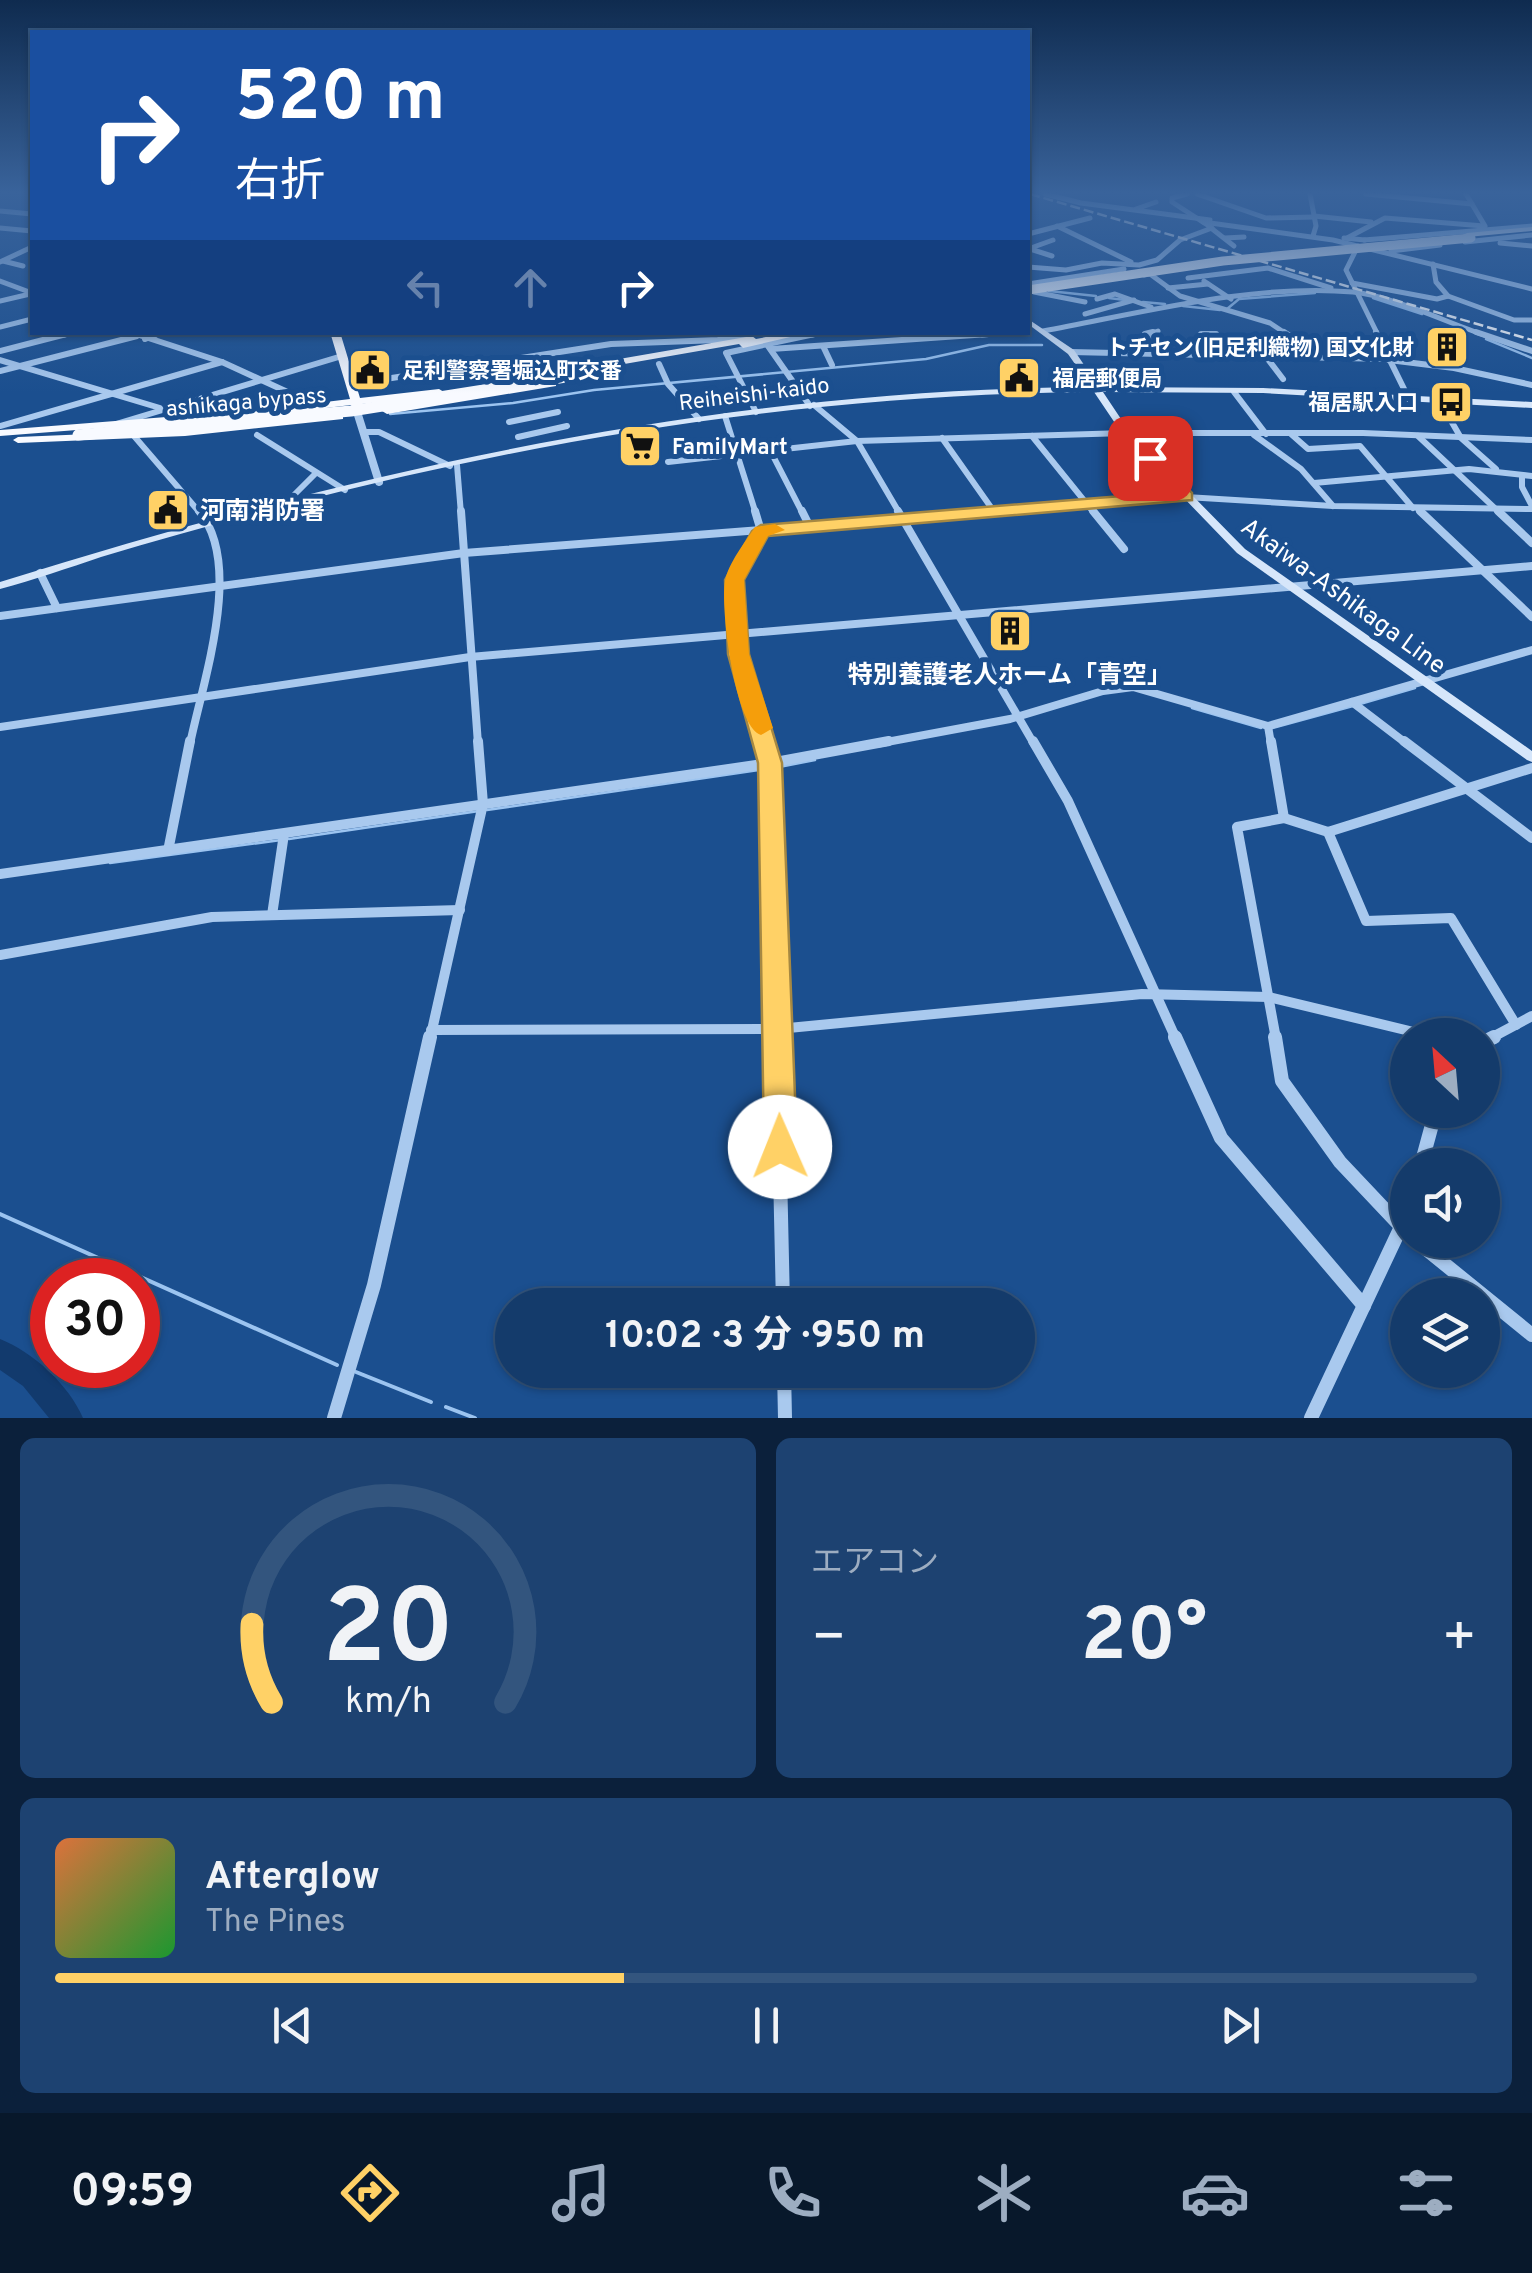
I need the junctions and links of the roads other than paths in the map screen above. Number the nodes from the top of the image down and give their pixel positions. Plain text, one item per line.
1 (1126, 260) edge
2 (1156, 260) edge
3 (1232, 260) edge
4 (1351, 260) edge
5 (1419, 260) edge
6 (1421, 260) edge
7 (2, 262) edge
8 (1433, 264) junction
9 (23, 266) dead end
10 (1138, 266) junction
11 (1030, 267) edge
12 (1150, 274) junction
13 (1198, 276) junction
14 (1188, 278) dead end
15 (0, 281) edge
16 (1352, 283) junction
17 (1208, 284) junction
18 (1168, 288) junction
19 (1532, 288) edge
20 (1030, 289) edge
21 (1030, 289) edge
22 (1030, 289) edge
23 (1030, 289) edge
24 (30, 292) edge
25 (1342, 292) junction
26 (1356, 292) junction
27 (30, 294) edge
28 (1448, 296) junction
29 (1097, 298) dead end
30 (1230, 299) junction
31 (1134, 300) junction
32 (0, 301) edge
33 (1085, 302) dead end
34 (1198, 302) junction
35 (1156, 308) junction
36 (1085, 314) dead end
37 (30, 320) edge
38 (1532, 320) edge
39 (1030, 322) edge
40 (0, 327) edge
41 (1042, 331) junction
42 (1030, 332) edge
43 (1158, 332) dead end
44 (1216, 334) dead end
45 (62, 335) edge
46 (336, 335) edge
47 (598, 335) edge
48 (782, 335) edge
49 (815, 335) edge
50 (826, 335) edge
51 (979, 335) edge
52 (137, 336) edge
53 (716, 336) edge
54 (757, 336) edge
55 (1152, 339) junction
56 (1132, 340) dead end
57 (1206, 342) junction
58 (827, 345) junction
59 (594, 346) junction
60 (769, 347) junction
61 (0, 351) edge
62 (1532, 351) edge
63 (707, 352) junction
64 (1072, 352) junction
65 (1162, 353) junction
66 (1214, 354) junction
67 (1261, 354) junction
68 (1317, 354) junction
69 (342, 356) junction
70 (1389, 359) junction
71 (0, 360) edge
72 (222, 362) junction
73 (660, 364) junction
74 (832, 365) dead end
75 (23, 366) junction
76 (615, 367) junction
77 (0, 372) edge
78 (262, 379) junction
79 (1283, 379) dead end
80 (352, 384) junction
81 (1532, 384) edge
82 (1100, 390) junction
83 (1234, 392) junction
84 (115, 393) junction
85 (1410, 399) junction
86 (1439, 400) junction
87 (812, 405) junction
88 (1532, 405) edge
89 (318, 406) junction
90 (161, 408) junction
91 (358, 408) junction
92 (556, 410) joint
93 (756, 412) junction
94 (726, 416) junction
95 (699, 419) junction
96 (509, 422) dead end
97 (116, 424) junction
98 (566, 426) junction
99 (364, 432) junction
100 (1126, 433) junction
101 (0, 434) edge
102 (1253, 434) junction
103 (1266, 434) junction
104 (1291, 434) junction
105 (257, 435) dead end
106 (134, 436) junction
107 (518, 436) dead end
108 (1032, 436) junction
109 (1418, 436) junction
110 (942, 438) junction
111 (1461, 438) junction
112 (574, 439) junction
113 (857, 440) junction
114 (1532, 440) edge
115 (770, 450) junction
116 (738, 454) junction
117 (668, 462) dead end
118 (453, 466) junction
119 (1117, 469) dead end
120 (1455, 471) junction
121 (1498, 471) junction
122 (314, 474) junction
123 (1388, 476) junction
124 (1527, 476) edge
125 (379, 482) junction
126 (1314, 483) junction
127 (345, 490) junction
128 (1186, 496) junction
129 (1144, 500) junction
130 (286, 504) junction
131 (1089, 506) junction
132 (1333, 506) junction
133 (1532, 507) edge
134 (1416, 508) junction
135 (1494, 510) junction
136 (995, 513) junction
137 (903, 520) junction
138 (210, 524) junction
139 (810, 527) junction
140 (761, 531) junction
141 (1532, 543) edge
142 (1124, 549) dead end
143 (464, 553) junction
144 (1532, 566) edge
145 (1482, 570) junction
146 (40, 573) junction
147 (1288, 585) junction
148 (0, 586) edge
149 (222, 586) junction
150 (57, 608) junction
151 (956, 614) junction
152 (0, 616) edge
153 (1532, 617) edge
154 (735, 634) junction
155 (1532, 650) edge
156 (470, 657) junction
157 (1424, 681) junction
158 (198, 698) junction
159 (1352, 702) junction
160 (1017, 718) junction
161 (1268, 726) junction
162 (0, 727) edge
163 (1532, 757) edge
164 (770, 763) junction
165 (1532, 768) edge
166 (1468, 790) junction
167 (483, 804) junction
168 (1284, 818) junction
169 (1328, 832) junction
170 (284, 834) junction
171 (1532, 838) edge
172 (168, 851) junction
173 (0, 874) edge
174 (460, 910) junction
175 (272, 915) junction
176 (0, 955) edge
177 (1156, 995) junction
178 (1269, 997) junction
179 (1532, 1016) edge
180 (1516, 1025) junction
181 (1390, 1026) edge
182 (778, 1029) junction
183 (431, 1030) junction
184 (1500, 1033) edge
185 (1390, 1216) edge
186 (1394, 1258) edge
187 (1437, 1258) edge
188 (783, 1288) edge
189 (1364, 1306) junction
190 (1532, 1335) edge
191 (784, 1388) edge
192 (334, 1418) edge
193 (785, 1418) edge
194 (1311, 1418) edge

1 - 10 street
2 - 10 street
3 - 21 highway, bridge
4 - 16 street
5 - 8 street
6 - 19 street
7 - 9 street
8 - 19 street
8 - 28 street
10 - 11 street
10 - 12 street
10 - 20 street
12 - 18 street
12 - 22 street
13 - 14 street
13 - 17 street
13 - 25 street
15 - 24 street
16 - 26 street
16 - 28 street
17 - 18 street
17 - 30 street
18 - 34 street
23 - 33 street
25 - 26 street
25 - 30 street
26 - 62 street
26 - 70 street
27 - 32 street
28 - 38 street
29 - 31 street
30 - 34 street
31 - 35 street
31 - 36 street
34 - 35 street
34 - 68 street
35 - 41 street
37 - 40 street
39 - 41 main road, Akaiwa-Ashikaga Line
41 - 42 street
41 - 64 main road, Akaiwa-Ashikaga Line
43 - 55 street
44 - 57 street
45 - 61 street
46 - 69 highway
47 - 59 street
48 - 63 highway, ashikaga bypass
49 - 60 street
50 - 58 street
51 - 58 street
52 - 72 street
52 - 75 street
53 - 54 street
53 - 59 street
54 - 76 highway, ashikaga bypass
54 - 91 highway
55 - 56 street
55 - 65 street
57 - 66 street
57 - 67 street
58 - 60 street
58 - 74 street
59 - 80 street
60 - 87 street
60 - 93 street
63 - 73 highway
63 - 76 highway, ashikaga bypass
64 - 65 street
64 - 82 main road, Akaiwa-Ashikaga Line
65 - 66 street
66 - 67 street
67 - 68 street
67 - 79 street
68 - 70 street
69 - 78 street
69 - 80 highway
70 - 81 street
70 - 85 street
71 - 75 street
72 - 78 street
72 - 84 street
73 - 91 highway
73 - 95 street
75 - 77 street
75 - 84 street
76 - 101 highway, ashikaga bypass, bridge
78 - 89 street
78 - 90 street
80 - 91 highway
82 - 83 main road, Reiheishi-kaido
82 - 87 main road, Reiheishi-kaido
82 - 100 main road, Akaiwa-Ashikaga Line
83 - 85 main road, Reiheishi-kaido
83 - 103 street
84 - 90 street
84 - 101 street
85 - 86 main road, Reiheishi-kaido
86 - 88 main road, Reiheishi-kaido
86 - 111 street
87 - 93 main road, Reiheishi-kaido
87 - 113 street
89 - 91 highway
89 - 97 highway
90 - 97 street
91 - 99 street
91 - 106 highway
92 - 96 street
92 - 98 street
93 - 94 main road, Reiheishi-kaido
94 - 95 main road, Reiheishi-kaido
94 - 116 street
95 - 112 main road, Reiheishi-kaido
97 - 101 highway
98 - 107 street
98 - 112 street
99 - 118 street
99 - 125 street
100 - 102 street
100 - 108 street
100 - 128 main road, Akaiwa-Ashikaga Line
101 - 106 highway
102 - 103 street
102 - 126 street
103 - 104 street
104 - 109 street
104 - 123 street
105 - 122 street
106 - 138 street
108 - 110 street
108 - 131 street
109 - 111 street
109 - 120 street
110 - 113 street
110 - 136 street
111 - 114 street
111 - 121 street
112 - 118 main road, Reiheishi-kaido
113 - 115 street
113 - 137 street
115 - 116 street
115 - 139 street
116 - 117 street
116 - 140 street
118 - 125 main road, Reiheishi-kaido
118 - 143 street
119 - 129 street
120 - 121 street
120 - 123 street
120 - 135 street
121 - 124 street
122 - 127 street
122 - 130 street
123 - 126 street
123 - 134 street
124 - 133 street
125 - 127 main road, Reiheishi-kaido
126 - 132 street
127 - 130 main road, Reiheishi-kaido
128 - 129 street
128 - 132 street
128 - 147 main road, Akaiwa-Ashikaga Line
129 - 131 street
130 - 138 main road, Reiheishi-kaido
131 - 136 street
131 - 142 street
132 - 134 street
133 - 135 street
134 - 135 street
134 - 145 street
135 - 141 street
136 - 137 street
137 - 139 street
137 - 151 street
138 - 146 main road, Reiheishi-kaido
138 - 149 street
139 - 140 street
140 - 143 street
140 - 154 street
143 - 149 street
143 - 156 street
144 - 145 street
145 - 147 street
145 - 153 street
146 - 148 main road, Reiheishi-kaido
146 - 150 street
147 - 151 street
147 - 157 main road, Akaiwa-Ashikaga Line
149 - 150 street
149 - 158 street
150 - 152 street
151 - 154 street
151 - 160 street
154 - 156 street
154 - 164 street
155 - 157 street
156 - 158 street
156 - 167 street
157 - 159 street
157 - 163 main road, Akaiwa-Ashikaga Line
158 - 162 street
158 - 172 street
159 - 161 street
159 - 166 street
160 - 161 street
160 - 164 street
160 - 177 street
161 - 168 street
164 - 167 street
164 - 182 street
165 - 166 street
166 - 169 street
166 - 171 street
167 - 170 street
167 - 174 street
168 - 169 street
168 - 178 street
169 - 180 street
170 - 172 street
170 - 175 street
172 - 173 street
174 - 175 street
174 - 183 street
175 - 176 street
177 - 178 street
177 - 182 street
177 - 189 street
178 - 181 street
178 - 185 street
179 - 180 street
180 - 184 street
182 - 183 street
182 - 188 street
183 - 192 street
186 - 189 street
187 - 190 street
189 - 194 street
191 - 193 street

